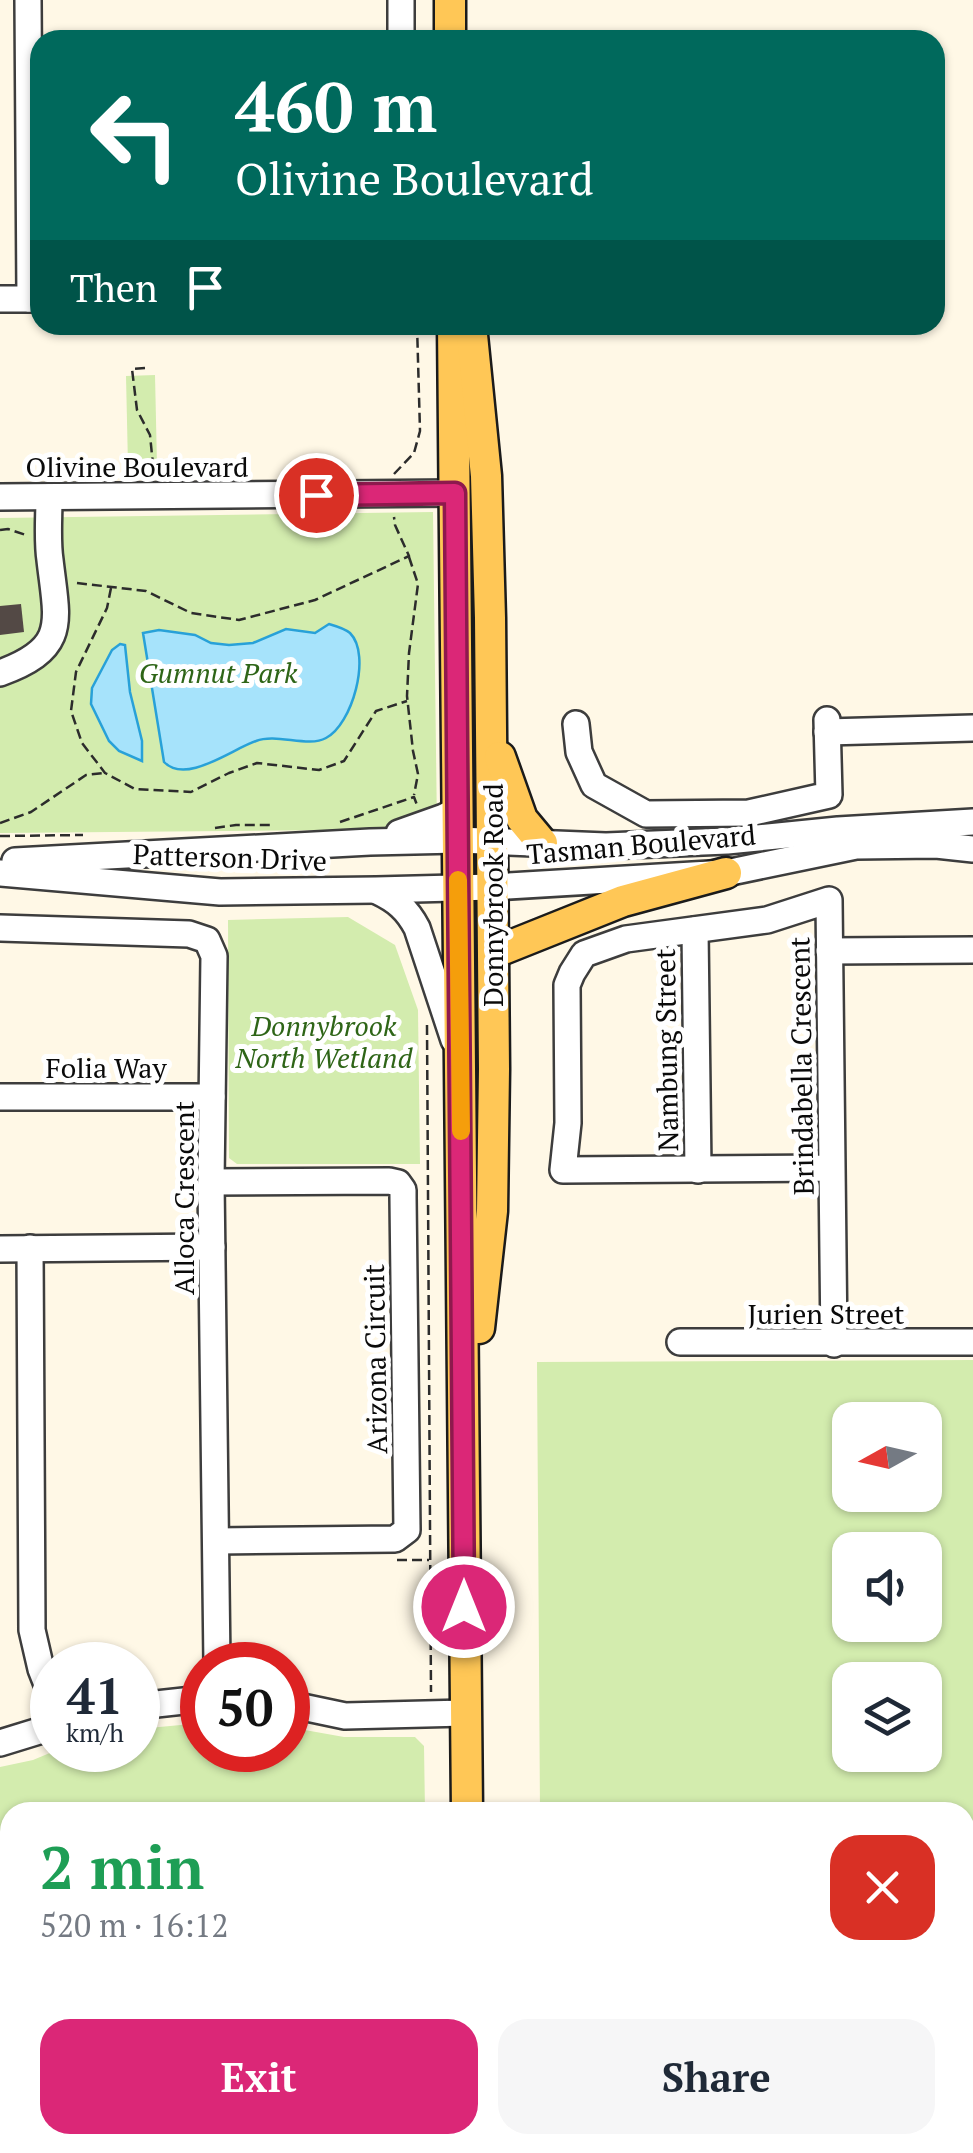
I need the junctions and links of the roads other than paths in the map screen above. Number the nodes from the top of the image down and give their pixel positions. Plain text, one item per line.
1 (28, 0) edge
2 (401, 0) edge
3 (450, 0) edge
4 (401, 30) edge
5 (450, 30) edge
6 (30, 35) edge
7 (0, 299) edge
8 (30, 299) edge
9 (453, 335) edge
10 (472, 335) edge
11 (455, 493) junction
12 (0, 497) edge
13 (49, 497) junction
14 (0, 673) edge
15 (491, 720) junction
16 (576, 724) dead end
17 (973, 728) edge
18 (973, 822) edge
19 (458, 825) junction
20 (492, 841) junction
21 (542, 843) junction
22 (973, 849) edge
23 (0, 862) edge
24 (726, 873) junction
25 (0, 874) edge
26 (492, 887) junction
27 (458, 888) junction
28 (376, 890) junction
29 (0, 928) edge
30 (694, 930) junction
31 (973, 950) edge
32 (829, 951) junction
33 (493, 953) junction
34 (460, 1059) junction
35 (0, 1097) edge
36 (212, 1097) junction
37 (832, 1168) junction
38 (698, 1170) junction
39 (211, 1182) junction
40 (212, 1247) junction
41 (0, 1248) edge
42 (30, 1248) junction
43 (680, 1342) dead end
44 (973, 1342) edge
45 (834, 1344) junction
46 (464, 1465) junction
47 (217, 1541) junction
48 (35, 1642) edge
49 (217, 1642) edge
50 (310, 1709) edge
51 (465, 1713) junction
52 (30, 1734) edge
53 (0, 1743) edge
54 (467, 1802) edge

1 - 6 street
2 - 4 street
3 - 5 main road
7 - 8 street
9 - 11 main road, Donnybrook Road
10 - 15 main road, Donnybrook Road
11 - 13 street, Olivine Boulevard
11 - 19 main road, Donnybrook Road
12 - 13 street, Olivine Boulevard
13 - 14 street
15 - 20 main road, Donnybrook Road
15 - 21 main road
16 - 17 street
18 - 21 street, Tasman Boulevard
19 - 20 street, Tasman Boulevard
19 - 23 street, Patterson Drive
19 - 27 main road, Donnybrook Road
20 - 21 street, Tasman Boulevard
20 - 26 main road, Donnybrook Road
22 - 24 street, Tasman Boulevard
24 - 26 street, Tasman Boulevard
24 - 33 main road
25 - 28 street, Patterson Drive
26 - 27 street, Tasman Boulevard
26 - 33 main road, Donnybrook Road
27 - 28 street, Patterson Drive
27 - 34 main road, Donnybrook Road
28 - 34 street
29 - 36 street, Alloca Crescent
30 - 32 street, Brindabella Crescent
30 - 38 street, Nambung Street
30 - 38 street, Brindabella Crescent
31 - 32 street
32 - 37 street, Brindabella Crescent
33 - 46 main road, Donnybrook Road
34 - 46 main road, Donnybrook Road
35 - 36 street, Folia Way
36 - 39 street, Alloca Crescent
37 - 38 street
37 - 45 street, Brindabella Crescent
39 - 40 street, Alloca Crescent
39 - 47 street, Arizona Circuit
40 - 42 street
40 - 47 street, Alloca Crescent
41 - 42 street
42 - 48 street
43 - 45 street, Jurien Street
44 - 45 street, Jurien Street
46 - 51 main road, Donnybrook Road
47 - 49 street, Alloca Crescent
50 - 51 street
51 - 54 main road, Donnybrook Road
52 - 53 street

